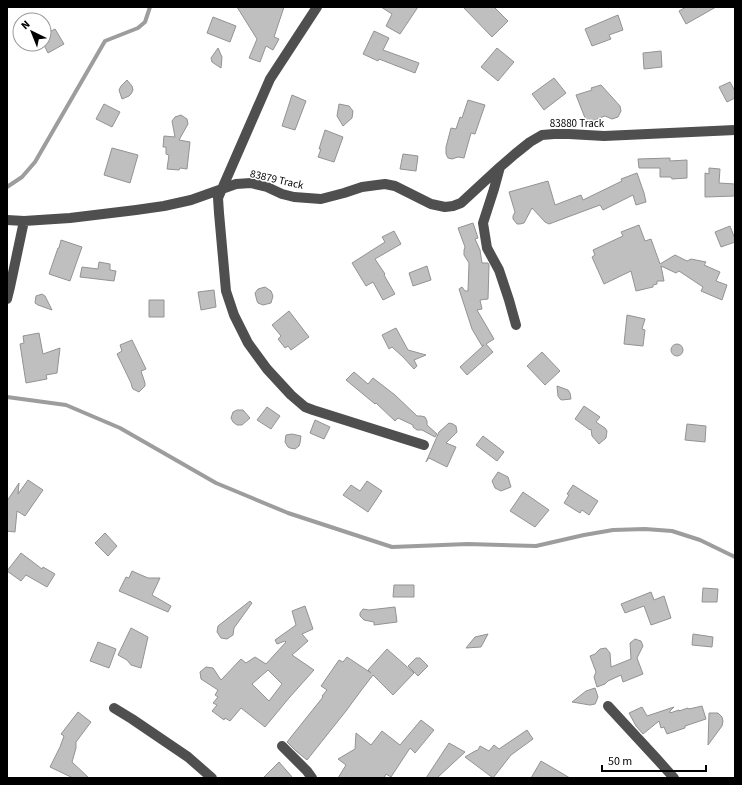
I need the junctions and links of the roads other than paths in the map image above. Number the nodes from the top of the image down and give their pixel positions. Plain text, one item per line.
1 (317, 7) edge
2 (735, 130) edge
3 (500, 167) junction
4 (222, 189) junction
5 (7, 220) edge
6 (24, 221) junction
7 (7, 299) edge
8 (516, 325) dead end
9 (424, 445) dead end
10 (608, 706) dead end
11 (114, 708) dead end
12 (282, 746) dead end
13 (212, 778) edge
14 (312, 778) edge
15 (674, 778) edge

1 - 4 street
2 - 3 street, 83880 Track
3 - 4 street, 83879 Track
3 - 8 street
4 - 6 street, 83879 Track
4 - 9 street
5 - 6 street, 83879 Track
6 - 7 street
10 - 15 street
11 - 13 street
12 - 14 street

